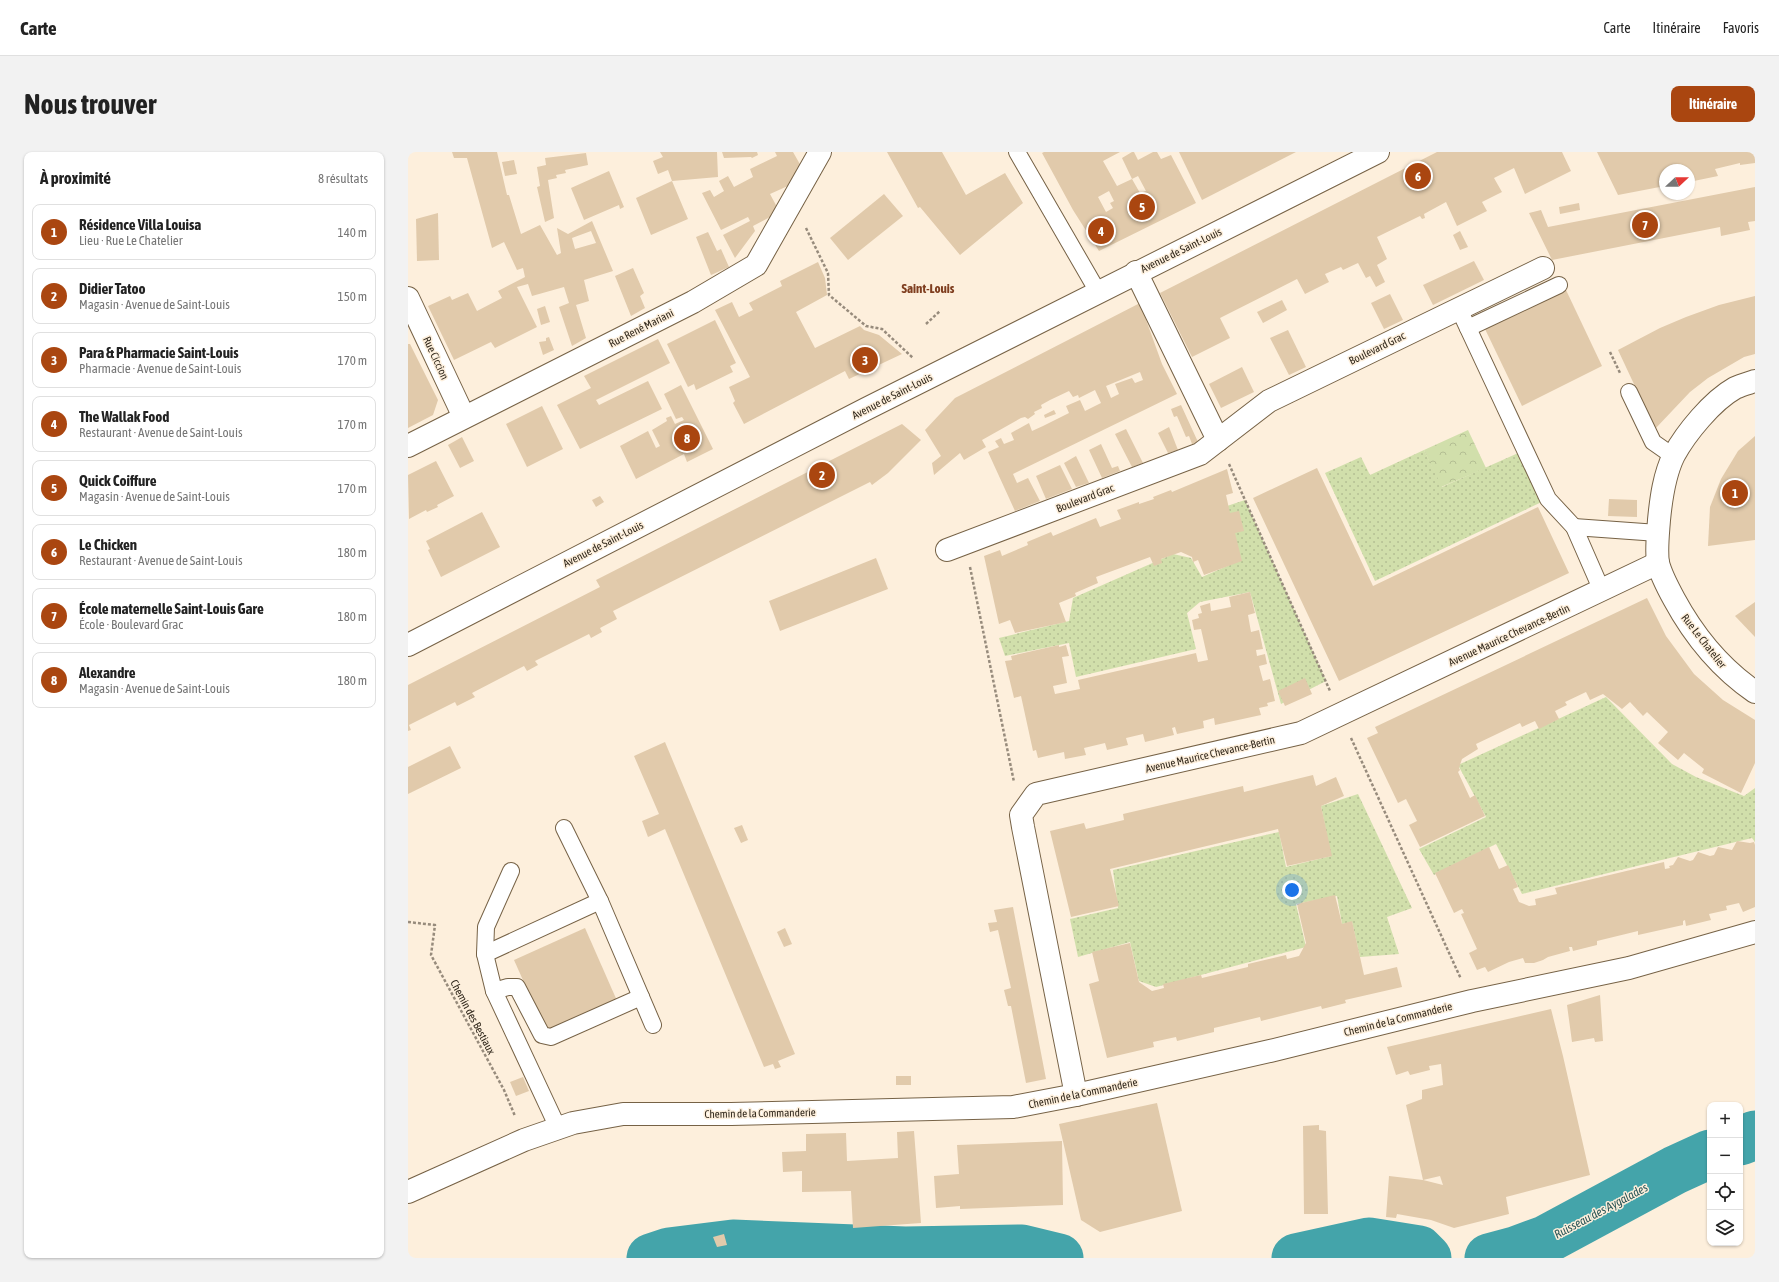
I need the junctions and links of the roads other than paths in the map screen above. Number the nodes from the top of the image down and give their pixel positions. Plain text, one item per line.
1 (820, 152) edge
2 (1017, 152) edge
3 (1374, 153) edge
4 (1543, 268) dead end
5 (1136, 272) junction
6 (1559, 285) dead end
7 (1098, 292) junction
8 (408, 298) edge
9 (1459, 309) junction
10 (1468, 328) junction
11 (1755, 381) edge
12 (1629, 392) dead end
13 (464, 417) junction
14 (1218, 440) junction
15 (408, 446) edge
16 (1673, 456) junction
17 (1574, 527) junction
18 (1658, 532) junction
19 (956, 546) road end
20 (1658, 563) junction
21 (1602, 591) junction
22 (408, 645) edge
23 (1755, 692) edge
24 (564, 828) dead end
25 (511, 871) dead end
26 (600, 901) junction
27 (1755, 932) edge
28 (485, 954) junction
29 (494, 991) junction
30 (641, 997) junction
31 (653, 1025) dead end
32 (1076, 1095) junction
33 (558, 1128) junction
34 (408, 1192) edge

1 - 13 street, Rue René Mariani
2 - 7 lane
3 - 5 street, Avenue de Saint-Louis
4 - 9 street, Boulevard Grac
5 - 7 street, Avenue de Saint-Louis
5 - 14 street
6 - 10 lane
7 - 22 street, Avenue de Saint-Louis
8 - 13 street, Rue Ciccion
9 - 10 lane
9 - 14 street, Boulevard Grac
10 - 17 lane
11 - 16 street, Rue Le Chatelier
12 - 16 lane
13 - 15 street, Rue René Mariani
14 - 19 street, Boulevard Grac
16 - 18 street, Rue Le Chatelier
17 - 18 lane
17 - 21 lane
18 - 20 street, Rue Le Chatelier
20 - 21 street, Avenue Maurice Chevance-Bertin
20 - 23 street, Rue Le Chatelier
21 - 32 street, Avenue Maurice Chevance-Bertin
24 - 26 lane
25 - 28 lane
26 - 28 lane
26 - 30 lane
27 - 32 street, Chemin de la Commanderie
28 - 29 lane
29 - 30 lane
29 - 33 lane
30 - 31 lane
32 - 33 street, Chemin de la Commanderie
33 - 34 street, Chemin de la Commanderie

